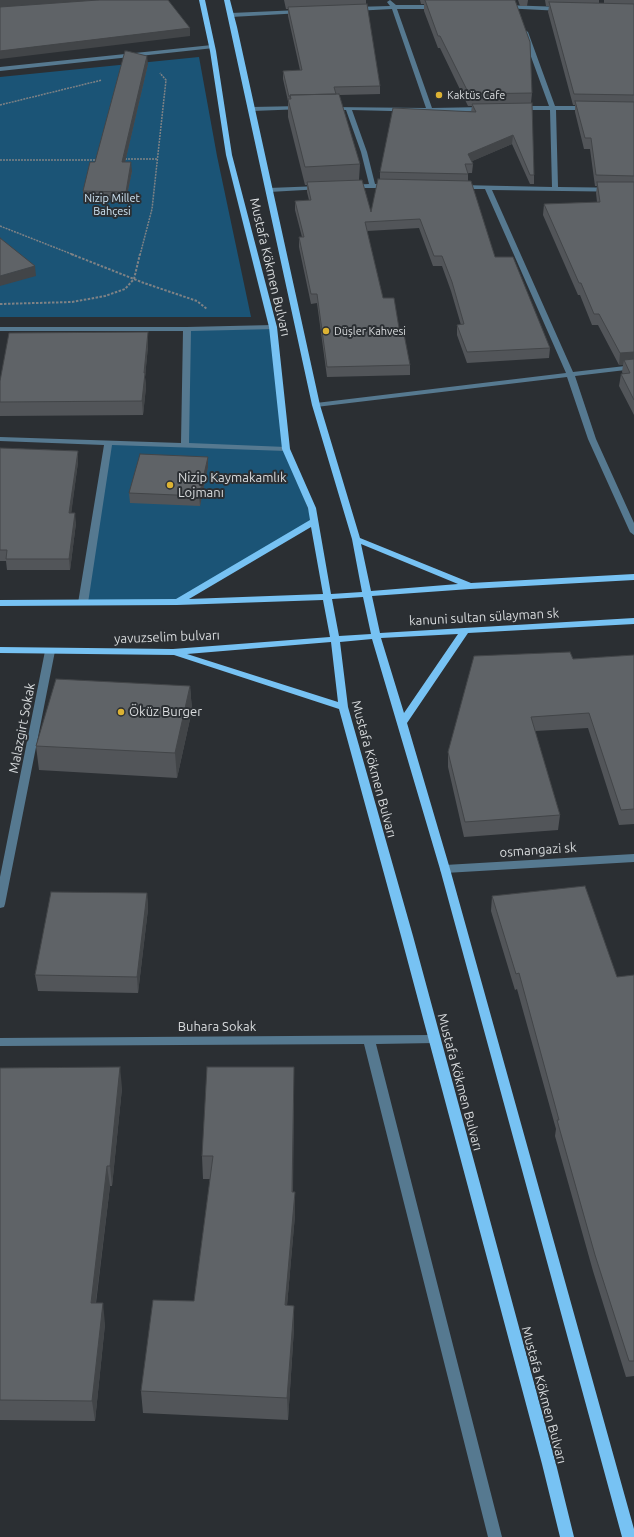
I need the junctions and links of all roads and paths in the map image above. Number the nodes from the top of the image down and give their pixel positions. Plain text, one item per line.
1 (202, 0) edge
2 (227, 0) edge
3 (388, 0) edge
4 (514, 0) edge
5 (394, 6) junction
6 (448, 7) edge
7 (501, 7) edge
8 (516, 7) junction
9 (349, 9) edge
10 (571, 9) edge
11 (304, 12) edge
12 (231, 15) junction
13 (519, 15) edge
14 (524, 29) edge
15 (212, 47) junction
16 (0, 69) edge
17 (154, 71) dead end
18 (310, 108) edge
19 (326, 108) edge
20 (348, 108) junction
21 (515, 108) edge
22 (553, 108) junction
23 (597, 108) edge
24 (252, 109) junction
25 (492, 109) edge
26 (430, 110) junction
27 (118, 159) edge
28 (158, 159) junction
29 (0, 160) edge
30 (102, 160) edge
31 (372, 185) junction
32 (396, 186) edge
33 (341, 187) edge
34 (450, 187) edge
35 (325, 188) edge
36 (488, 188) junction
37 (555, 189) junction
38 (269, 190) junction
39 (634, 190) edge
40 (0, 226) edge
41 (134, 278) junction
42 (0, 304) edge
43 (273, 327) junction
44 (233, 328) junction
45 (187, 329) junction
46 (0, 330) edge
47 (634, 367) edge
48 (570, 374) junction
49 (316, 405) junction
50 (0, 439) edge
51 (108, 443) junction
52 (185, 446) junction
53 (286, 449) junction
54 (313, 522) junction
55 (634, 532) edge
56 (356, 539) junction
57 (634, 577) edge
58 (470, 586) junction
59 (368, 592) junction
60 (326, 597) junction
61 (177, 602) junction
62 (0, 603) edge
63 (83, 603) junction
64 (634, 621) edge
65 (465, 631) junction
66 (376, 636) junction
67 (335, 640) junction
68 (0, 650) edge
69 (50, 651) junction
70 (173, 652) junction
71 (343, 707) junction
72 (401, 724) junction
73 (634, 858) edge
74 (444, 870) junction
75 (0, 904) edge
76 (435, 1039) junction
77 (369, 1040) junction
78 (0, 1042) edge
79 (495, 1537) edge
80 (567, 1537) edge
81 (629, 1537) edge

1 - 15 main road, Mustafa Kökmen Bulvarı
2 - 12 main road, Mustafa Kökmen Bulvarı
3 - 5 street
4 - 8 street
5 - 6 street
5 - 9 street
5 - 26 street
7 - 8 street
8 - 10 street
8 - 13 street
11 - 12 street
12 - 24 main road, Mustafa Kökmen Bulvarı
14 - 22 street
15 - 16 street
15 - 43 main road, Mustafa Kökmen Bulvarı
17 - 28 path
18 - 24 street
19 - 20 street
20 - 26 street
20 - 31 street
21 - 22 street
22 - 23 street
22 - 37 street
24 - 38 main road, Mustafa Kökmen Bulvarı
25 - 26 street
27 - 28 path
28 - 41 path
29 - 30 path
31 - 32 street
31 - 33 street
34 - 36 street
35 - 38 street
36 - 37 street
36 - 48 street
37 - 39 street
38 - 49 main road, Mustafa Kökmen Bulvarı
40 - 41 path
41 - 42 path
41 - 44 path
43 - 44 street
43 - 53 main road, Mustafa Kökmen Bulvarı
44 - 45 street
45 - 46 street
45 - 52 street
47 - 48 street
48 - 49 street
48 - 55 street
49 - 56 main road, Mustafa Kökmen Bulvarı
50 - 51 street
51 - 52 street
51 - 63 street
52 - 53 street
53 - 54 main road, Mustafa Kökmen Bulvarı
54 - 60 main road, Mustafa Kökmen Bulvarı
54 - 61 main road
56 - 58 main road
56 - 59 main road, Mustafa Kökmen Bulvarı
57 - 58 main road
58 - 59 main road
59 - 60 main road
59 - 66 main road, Mustafa Kökmen Bulvarı
60 - 61 main road
60 - 67 main road, Mustafa Kökmen Bulvarı
61 - 63 main road
62 - 63 main road
64 - 65 main road, kanuni sultan sülayman sk
65 - 66 main road, kanuni sultan sülayman sk
65 - 72 main road
66 - 67 main road, kanuni sultan sülayman sk
66 - 72 main road, Mustafa Kökmen Bulvarı
67 - 70 main road, yavuzselim bulvarı
67 - 71 main road, Mustafa Kökmen Bulvarı
68 - 69 main road, yavuzselim bulvarı
69 - 70 main road, yavuzselim bulvarı
69 - 75 street, Malazgirt Sokak
70 - 71 main road
71 - 76 main road, Mustafa Kökmen Bulvarı
72 - 74 main road, Mustafa Kökmen Bulvarı
73 - 74 street, osmangazi sk
74 - 81 main road, Mustafa Kökmen Bulvarı
76 - 77 street, Buhara Sokak
76 - 80 main road, Mustafa Kökmen Bulvarı
77 - 78 street, Buhara Sokak
77 - 79 street

